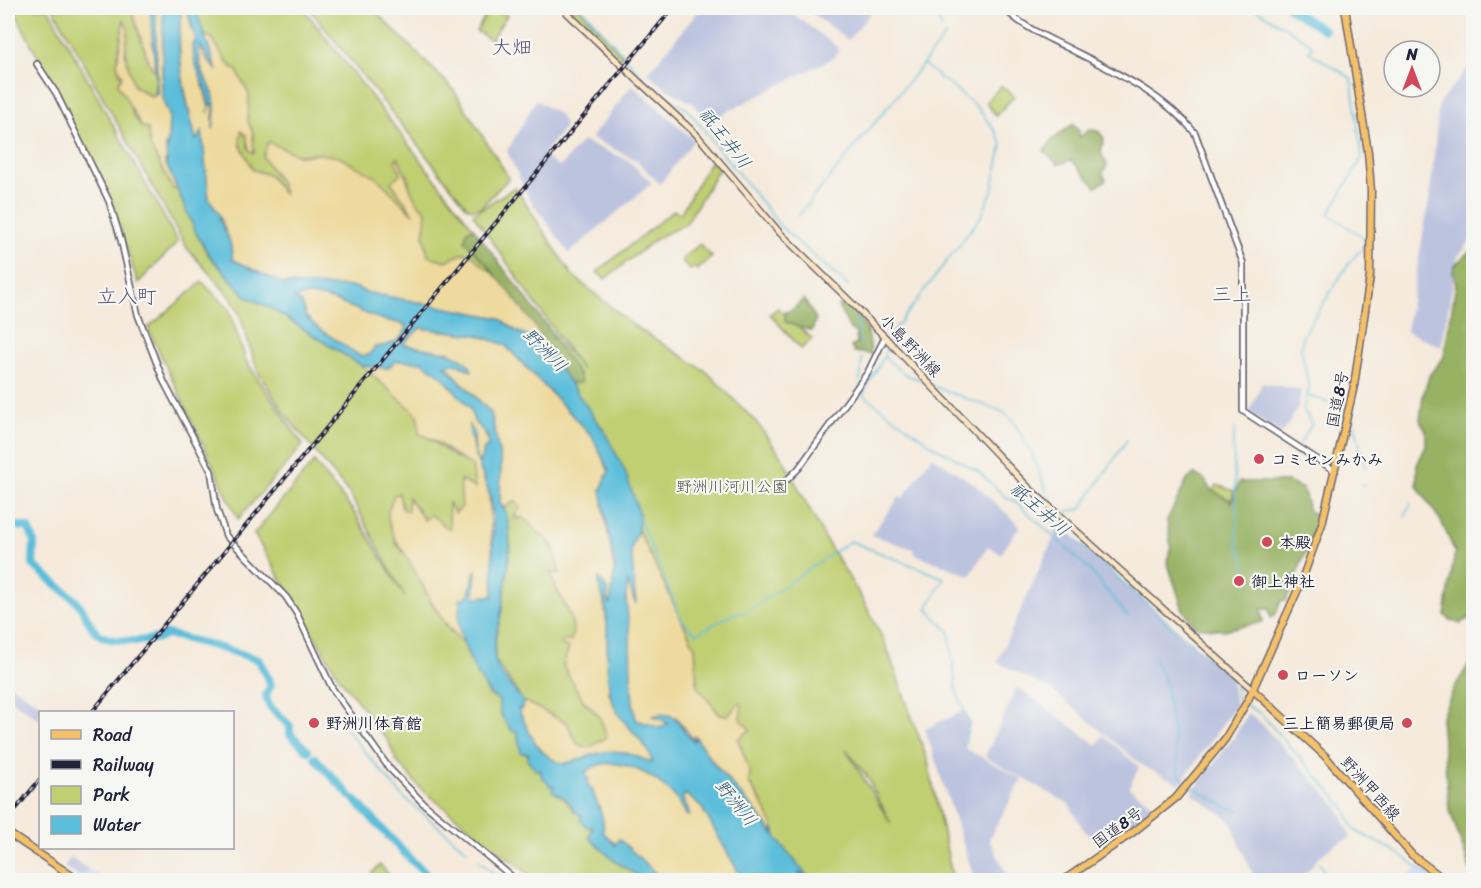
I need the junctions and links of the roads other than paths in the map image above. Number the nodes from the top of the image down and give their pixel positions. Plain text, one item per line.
1 (562, 8) edge
2 (1004, 8) edge
3 (1345, 8) edge
4 (38, 64) dead end
5 (885, 337) junction
6 (1335, 472) junction
7 (788, 478) dead end
8 (1252, 689) junction
9 (8, 833) edge
10 (78, 880) edge
11 (516, 880) edge
12 (1064, 880) edge
13 (1445, 880) edge

1 - 5 main road, 小島野洲線
2 - 6 street
3 - 6 main road, 国道8号
4 - 11 street
5 - 7 street
5 - 8 main road, 小島野洲線
6 - 8 main road, 国道8号
8 - 12 main road, 国道8号
8 - 13 main road, 野洲甲西線
9 - 10 main road

